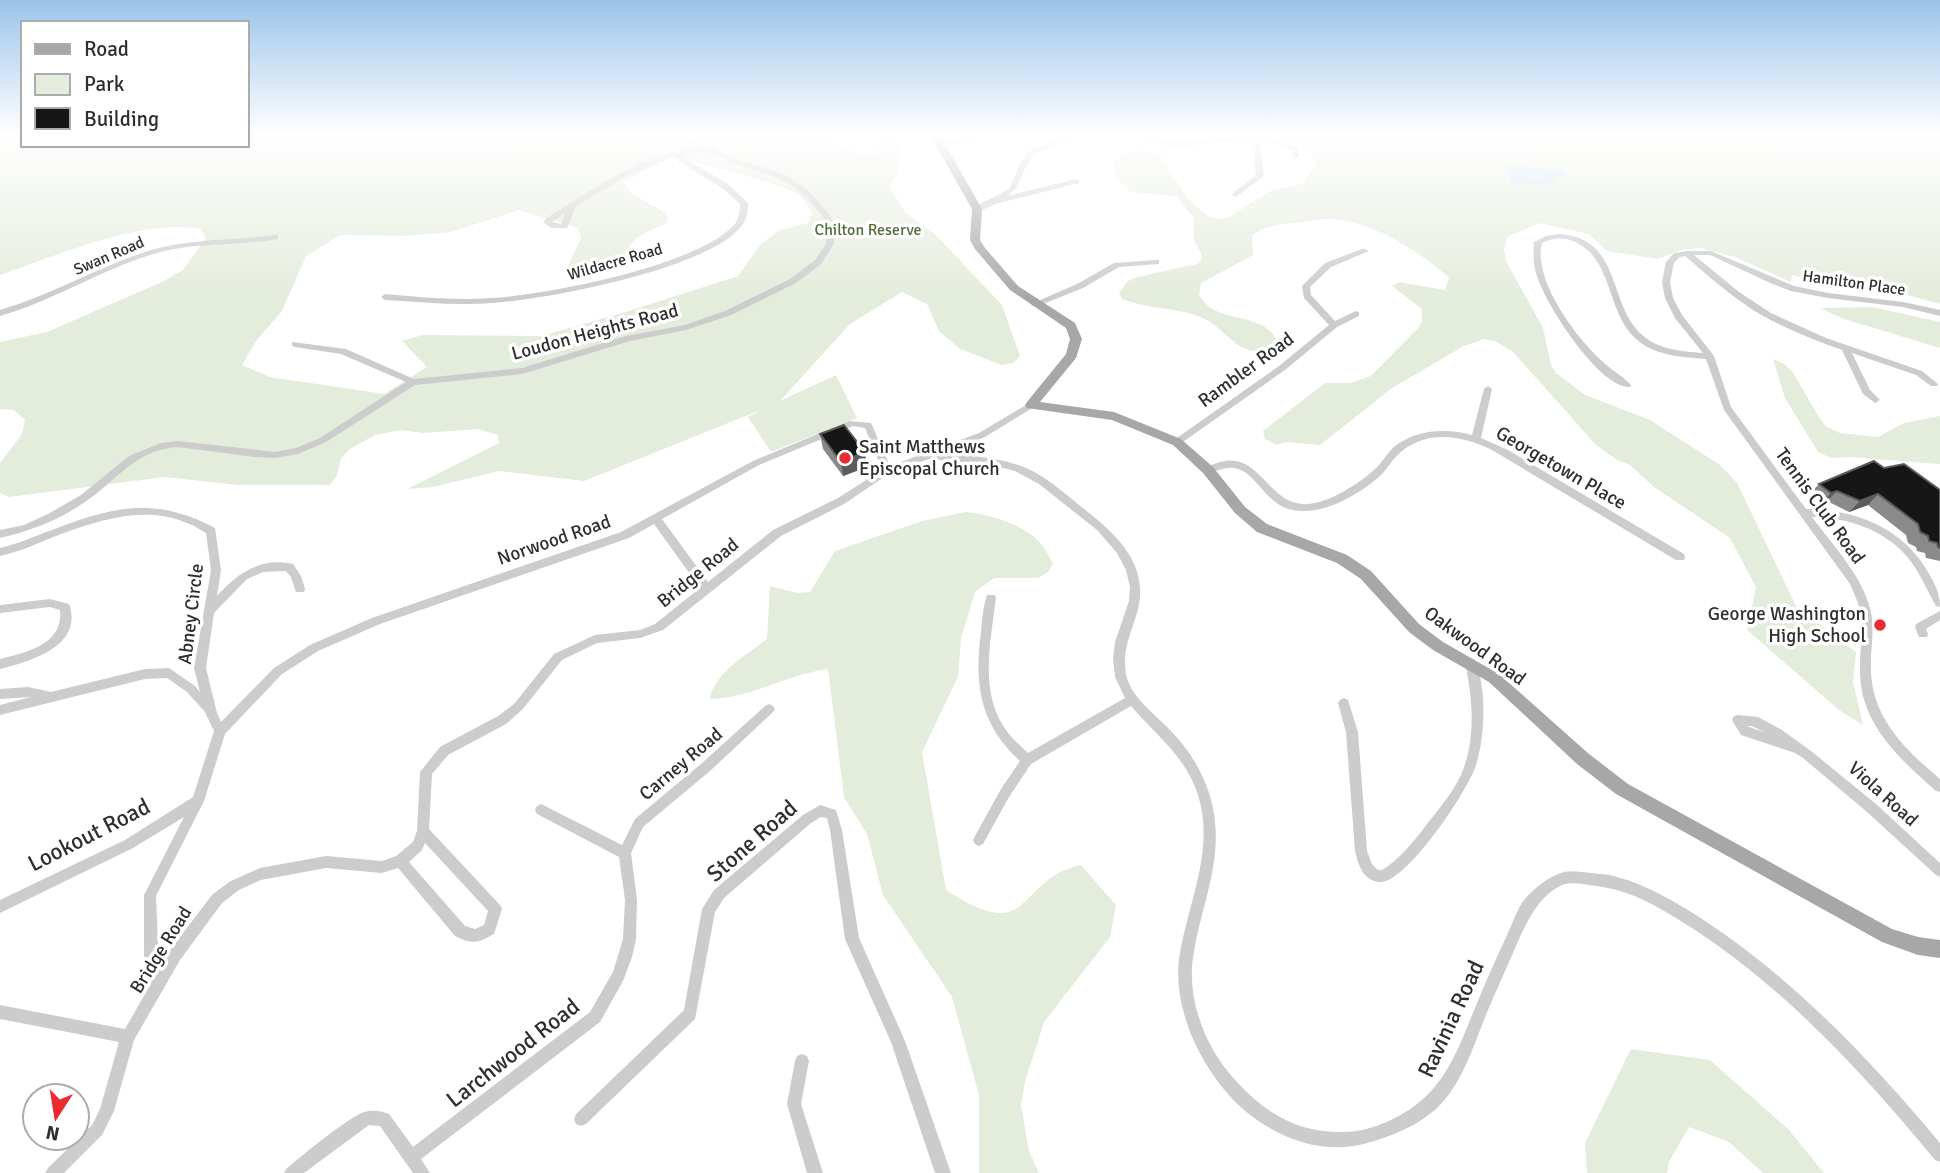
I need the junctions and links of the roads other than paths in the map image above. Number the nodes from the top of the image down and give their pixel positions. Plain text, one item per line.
1 (600, 190) edge
2 (729, 190) edge
3 (802, 190) edge
4 (966, 190) edge
5 (1012, 190) edge
6 (1041, 190) edge
7 (1243, 190) edge
8 (1236, 195) dead end
9 (992, 202) junction
10 (572, 206) dead end
11 (976, 209) junction
12 (275, 237) dead end
13 (1365, 251) dead end
14 (1686, 253) junction
15 (1156, 262) dead end
16 (385, 296) dead end
17 (1035, 303) junction
18 (0, 313) edge
19 (1940, 313) edge
20 (1356, 314) dead end
21 (1334, 325) junction
22 (295, 344) dead end
23 (1845, 347) junction
24 (1710, 356) junction
25 (413, 382) junction
26 (1934, 384) dead end
27 (1627, 385) dead end
28 (1488, 389) dead end
29 (1875, 400) dead end
30 (1031, 405) junction
31 (1476, 439) junction
32 (1177, 442) junction
33 (925, 455) junction
34 (1208, 470) junction
35 (887, 471) junction
36 (1806, 513) junction
37 (656, 519) junction
38 (0, 534) edge
39 (0, 552) edge
40 (1680, 557) dead end
41 (706, 588) junction
42 (300, 589) dead end
43 (991, 597) dead end
44 (1940, 603) edge
45 (0, 609) edge
46 (209, 611) junction
47 (1940, 615) edge
48 (1923, 634) dead end
49 (1471, 663) junction
50 (0, 664) edge
51 (0, 695) edge
52 (54, 696) junction
53 (1131, 700) junction
54 (1344, 703) dead end
55 (769, 709) dead end
56 (0, 710) edge
57 (211, 713) junction
58 (220, 731) junction
59 (1797, 748) dead end
60 (1027, 760) junction
61 (1940, 787) edge
62 (198, 801) junction
63 (541, 810) dead end
64 (423, 831) junction
65 (979, 840) dead end
66 (625, 853) junction
67 (400, 861) junction
68 (1940, 871) edge
69 (0, 907) edge
70 (1940, 949) edge
71 (156, 988) junction
72 (0, 1013) edge
73 (128, 1037) junction
74 (802, 1060) dead end
75 (581, 1119) dead end
76 (1940, 1155) edge
77 (411, 1158) junction
78 (53, 1173) edge
79 (292, 1173) edge
80 (422, 1173) edge
81 (816, 1173) edge
82 (943, 1173) edge

1 - 10 street
2 - 16 street, Wildacre Road
3 - 25 street, Loudon Heights Road
4 - 11 main road, Bridge Road
5 - 9 street
6 - 9 street
7 - 8 street
9 - 11 street
11 - 17 main road, Bridge Road
12 - 18 street, Swan Road
13 - 21 street
14 - 19 street, Hamilton Place
14 - 23 street
14 - 24 street, Tennis Club Road
15 - 17 street
17 - 30 main road, Bridge Road
20 - 21 street, Rambler Road
21 - 32 street, Rambler Road
22 - 25 street
23 - 26 street
23 - 29 street
24 - 27 street
24 - 36 street, Tennis Club Road
25 - 38 street, Loudon Heights Road
28 - 31 street
30 - 32 main road, Oakwood Road
30 - 33 street, Bridge Road
31 - 34 street, Georgetown Place
31 - 40 street, Georgetown Place
32 - 34 main road, Oakwood Road
33 - 35 street, Bridge Road
33 - 53 street, Ravinia Road
34 - 49 main road, Oakwood Road
35 - 37 street, Norwood Road
35 - 41 street, Bridge Road
36 - 44 street
36 - 61 street, Tennis Club Road
37 - 41 street
37 - 58 street, Norwood Road
39 - 46 street, Abney Circle
41 - 64 street, Bridge Road
42 - 46 street
43 - 60 street
45 - 50 street
46 - 57 street, Abney Circle
47 - 48 street
49 - 54 street
49 - 70 main road, Oakwood Road
51 - 52 street
52 - 56 street, Abney Circle
52 - 57 street, Abney Circle
53 - 60 street
53 - 76 street, Ravinia Road
55 - 66 street, Carney Road
57 - 58 street, Abney Circle
58 - 62 street
59 - 68 street, Viola Road
60 - 65 street
62 - 69 street, Lookout Road
62 - 71 street
63 - 66 street
64 - 67 street
64 - 67 street
66 - 77 street, Larchwood Road
67 - 71 street, Bridge Road
71 - 73 street, Bridge Road
72 - 73 street
73 - 78 street, Bridge Road
74 - 81 street
75 - 82 street, Stone Road
77 - 79 street
77 - 80 street

